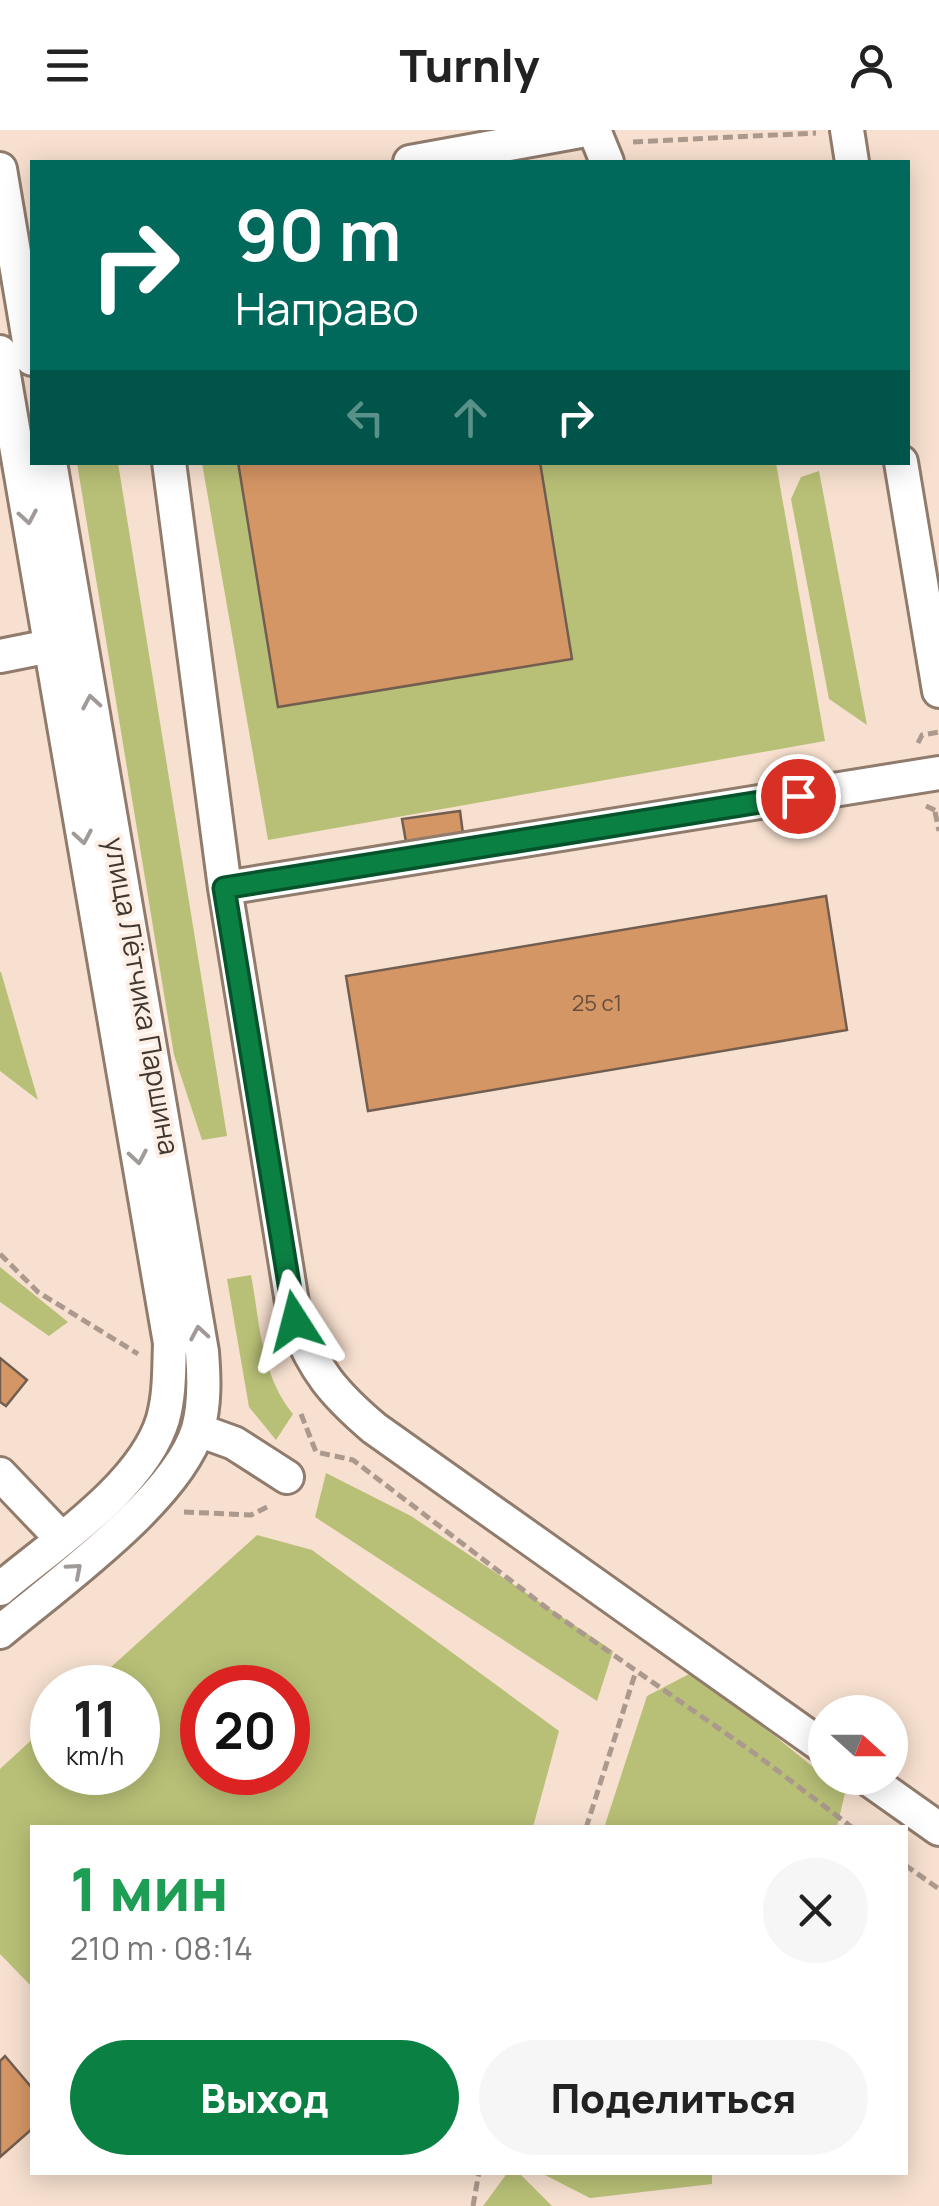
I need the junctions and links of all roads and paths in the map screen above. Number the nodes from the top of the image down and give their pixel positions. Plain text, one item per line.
1 (834, 132) edge
2 (597, 142) edge
3 (429, 160) edge
4 (851, 160) edge
5 (0, 169) edge
6 (30, 347) edge
7 (0, 352) edge
8 (51, 465) edge
9 (169, 465) edge
10 (902, 465) edge
11 (50, 646) junction
12 (0, 656) edge
13 (939, 691) edge
14 (939, 773) edge
15 (936, 812) dead end
16 (939, 831) edge
17 (224, 888) junction
18 (0, 1254) edge
19 (142, 1356) dead end
20 (301, 1414) dead end
21 (198, 1430) junction
22 (316, 1452) junction
23 (0, 1474) edge
24 (294, 1480) junction
25 (176, 1512) dead end
26 (61, 1538) junction
27 (0, 1589) edge
28 (0, 1632) edge
29 (636, 1671) junction
30 (808, 1736) edge
31 (891, 1795) edge
32 (587, 1825) edge
33 (849, 1825) edge
34 (939, 1829) edge
35 (908, 1867) edge
36 (939, 1889) edge
37 (478, 2175) edge
38 (473, 2206) edge

1 - 2 path
1 - 4 street
2 - 3 street
5 - 6 street
7 -> 11 street, улица Лётчика Паршина
21 -> 8 street, улица Лётчика Паршина
9 - 17 street
10 - 13 street
11 - 12 street
11 -> 26 street, улица Лётчика Паршина
14 - 17 street
15 - 16 path
17 - 30 street
18 - 19 path
20 - 22 path
21 - 24 street
28 -> 21 street
22 - 24 path
22 - 29 path
23 - 26 street
24 - 25 path
26 - 27 street, улица Лётчика Паршина
29 - 32 path
29 - 33 path
31 - 34 street
35 - 36 path
37 - 38 path

